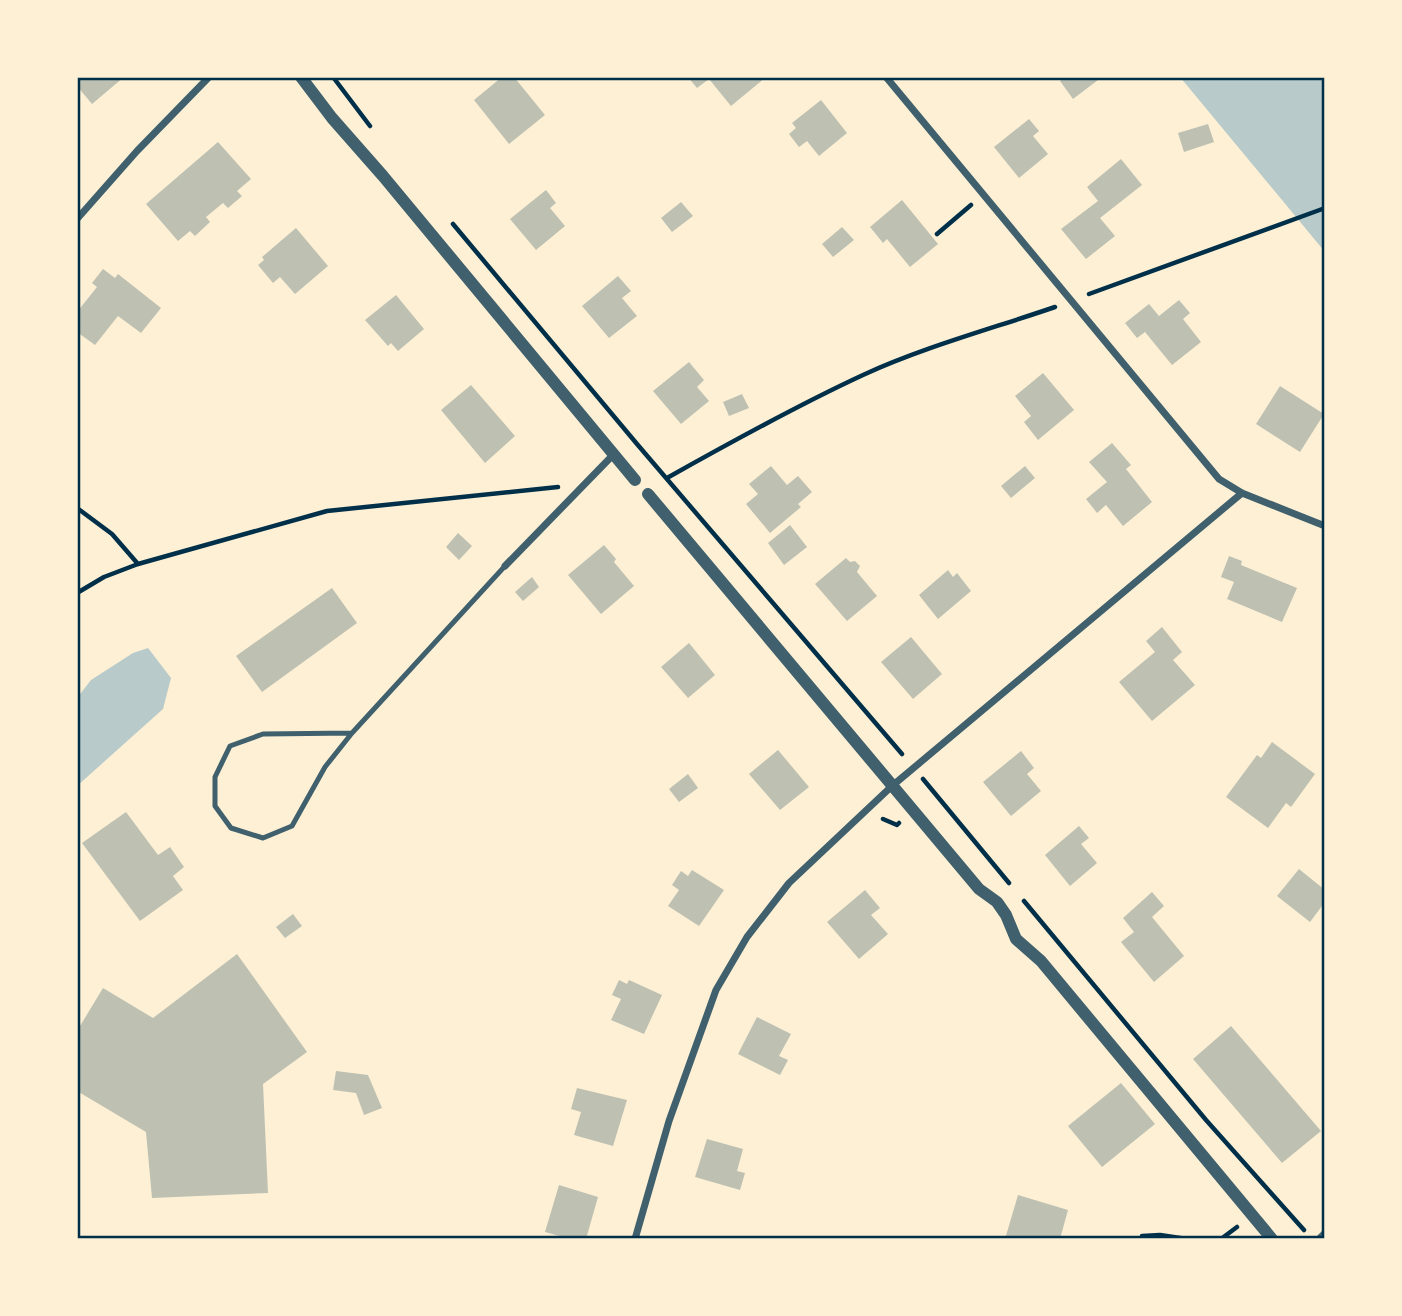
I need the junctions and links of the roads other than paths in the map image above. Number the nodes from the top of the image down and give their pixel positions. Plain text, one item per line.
1 (209, 77) edge
2 (300, 77) edge
3 (886, 77) edge
4 (77, 219) edge
5 (613, 455) junction
6 (635, 480) dead end
7 (1242, 493) junction
8 (648, 494) dead end
9 (1325, 526) edge
10 (505, 566) joint
11 (352, 733) junction
12 (892, 786) junction
13 (1325, 1233) edge
14 (635, 1239) edge
15 (1272, 1239) edge
16 (1319, 1239) edge

1 - 4 street
2 - 5 street
3 - 7 street
5 - 6 street
5 - 10 street
7 - 9 street
7 - 12 street
8 - 12 street
10 - 11 lane
11 - 11 lane
12 - 14 street
12 - 15 street
13 - 16 street

